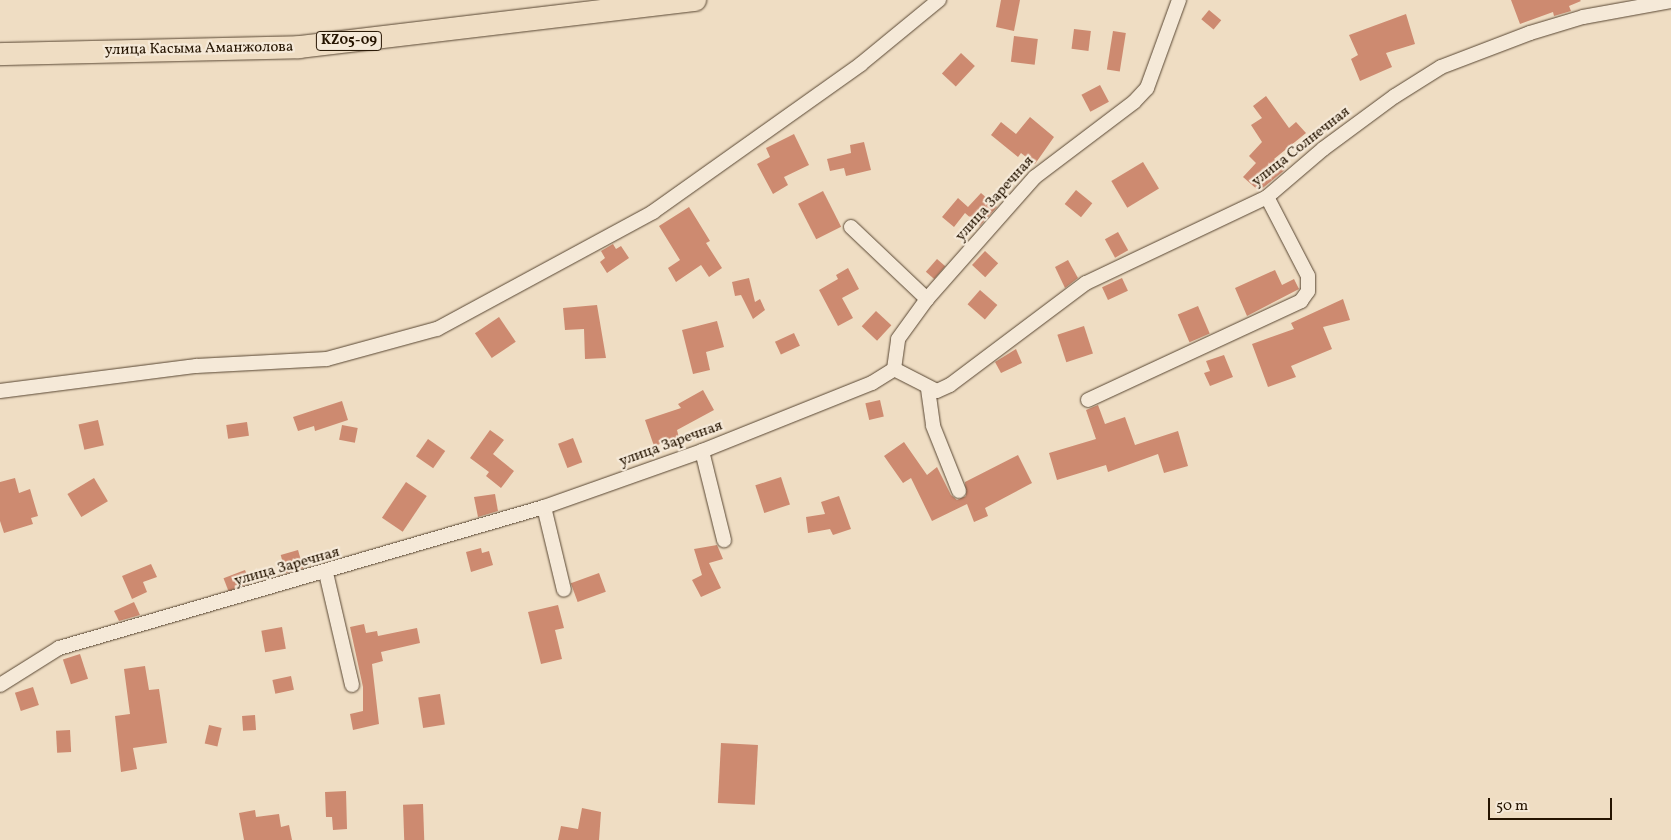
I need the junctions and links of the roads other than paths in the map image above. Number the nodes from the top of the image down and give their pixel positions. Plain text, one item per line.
1 (695, 0) edge
2 (939, 0) edge
3 (1179, 0) edge
4 (1671, 1) edge
5 (0, 54) edge
6 (1267, 198) junction
7 (851, 227) dead end
8 (928, 299) junction
9 (894, 369) junction
10 (928, 389) junction
11 (0, 391) edge
12 (1088, 400) dead end
13 (702, 451) junction
14 (959, 491) dead end
15 (544, 507) junction
16 (724, 540) dead end
17 (326, 573) junction
18 (564, 590) dead end
19 (0, 685) edge
20 (352, 685) dead end

1 - 5 main road, улица Касыма Аманжолова / KZ05-09
2 - 11 street
3 - 8 street, улица Заречная
4 - 6 street, улица Солнечная
6 - 10 street, улица Солнечная
6 - 12 street
7 - 8 street
8 - 9 street, улица Заречная
9 - 10 street
9 - 13 street, улица Заречная
10 - 14 street
13 - 15 street, улица Заречная
13 - 16 street
15 - 17 street, улица Заречная
15 - 18 street
17 - 19 street, улица Заречная
17 - 20 street

